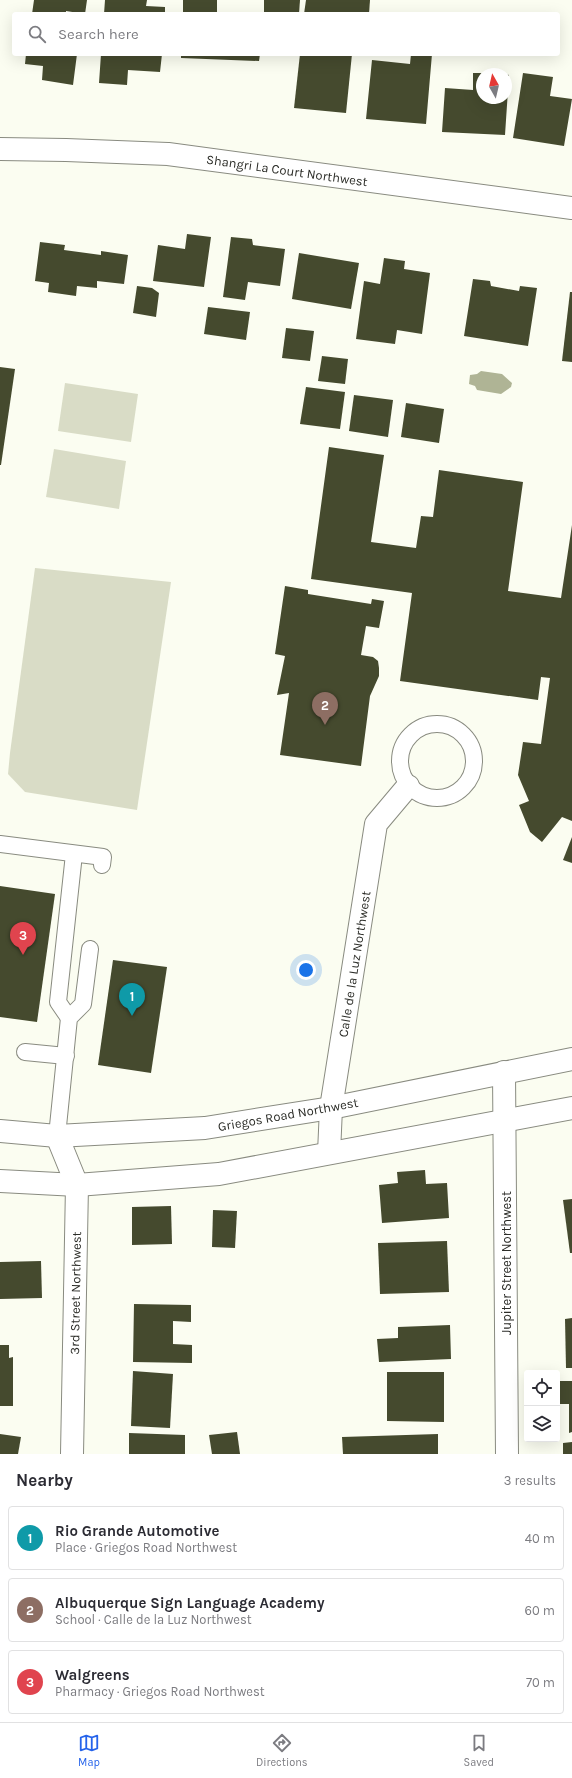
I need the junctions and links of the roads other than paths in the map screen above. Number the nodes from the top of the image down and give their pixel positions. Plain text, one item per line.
1 (0, 149) edge
2 (572, 208) edge
3 (408, 786) junction
4 (0, 844) edge
5 (74, 854) junction
6 (102, 865) dead end
7 (90, 949) dead end
8 (69, 1018) junction
9 (25, 1052) dead end
10 (66, 1056) junction
11 (572, 1059) edge
12 (504, 1072) junction
13 (331, 1108) junction
14 (572, 1108) edge
15 (506, 1121) junction
16 (0, 1131) edge
17 (57, 1136) junction
18 (329, 1153) junction
19 (0, 1181) edge
20 (77, 1185) junction
21 (72, 1454) edge
22 (507, 1454) edge

1 - 2 street, Shangri La Court Northwest
3 - 3 lane
3 - 13 street, Calle de la Luz Northwest
4 - 5 lane
5 - 6 lane
5 - 8 lane
7 - 8 lane
8 - 10 lane
9 - 10 lane
10 - 17 lane
11 - 12 street, Griegos Road Northwest
12 - 13 street, Griegos Road Northwest
12 - 15 street, Jupiter Street Northwest
13 - 17 street, Griegos Road Northwest
13 - 18 street, Calle de la Luz Northwest
14 - 15 street
15 - 18 street
15 - 22 street, Jupiter Street Northwest
16 - 17 street, Griegos Road Northwest
17 - 20 street, 3rd Street Northwest
18 - 20 street
19 - 20 street
20 - 21 street, 3rd Street Northwest

